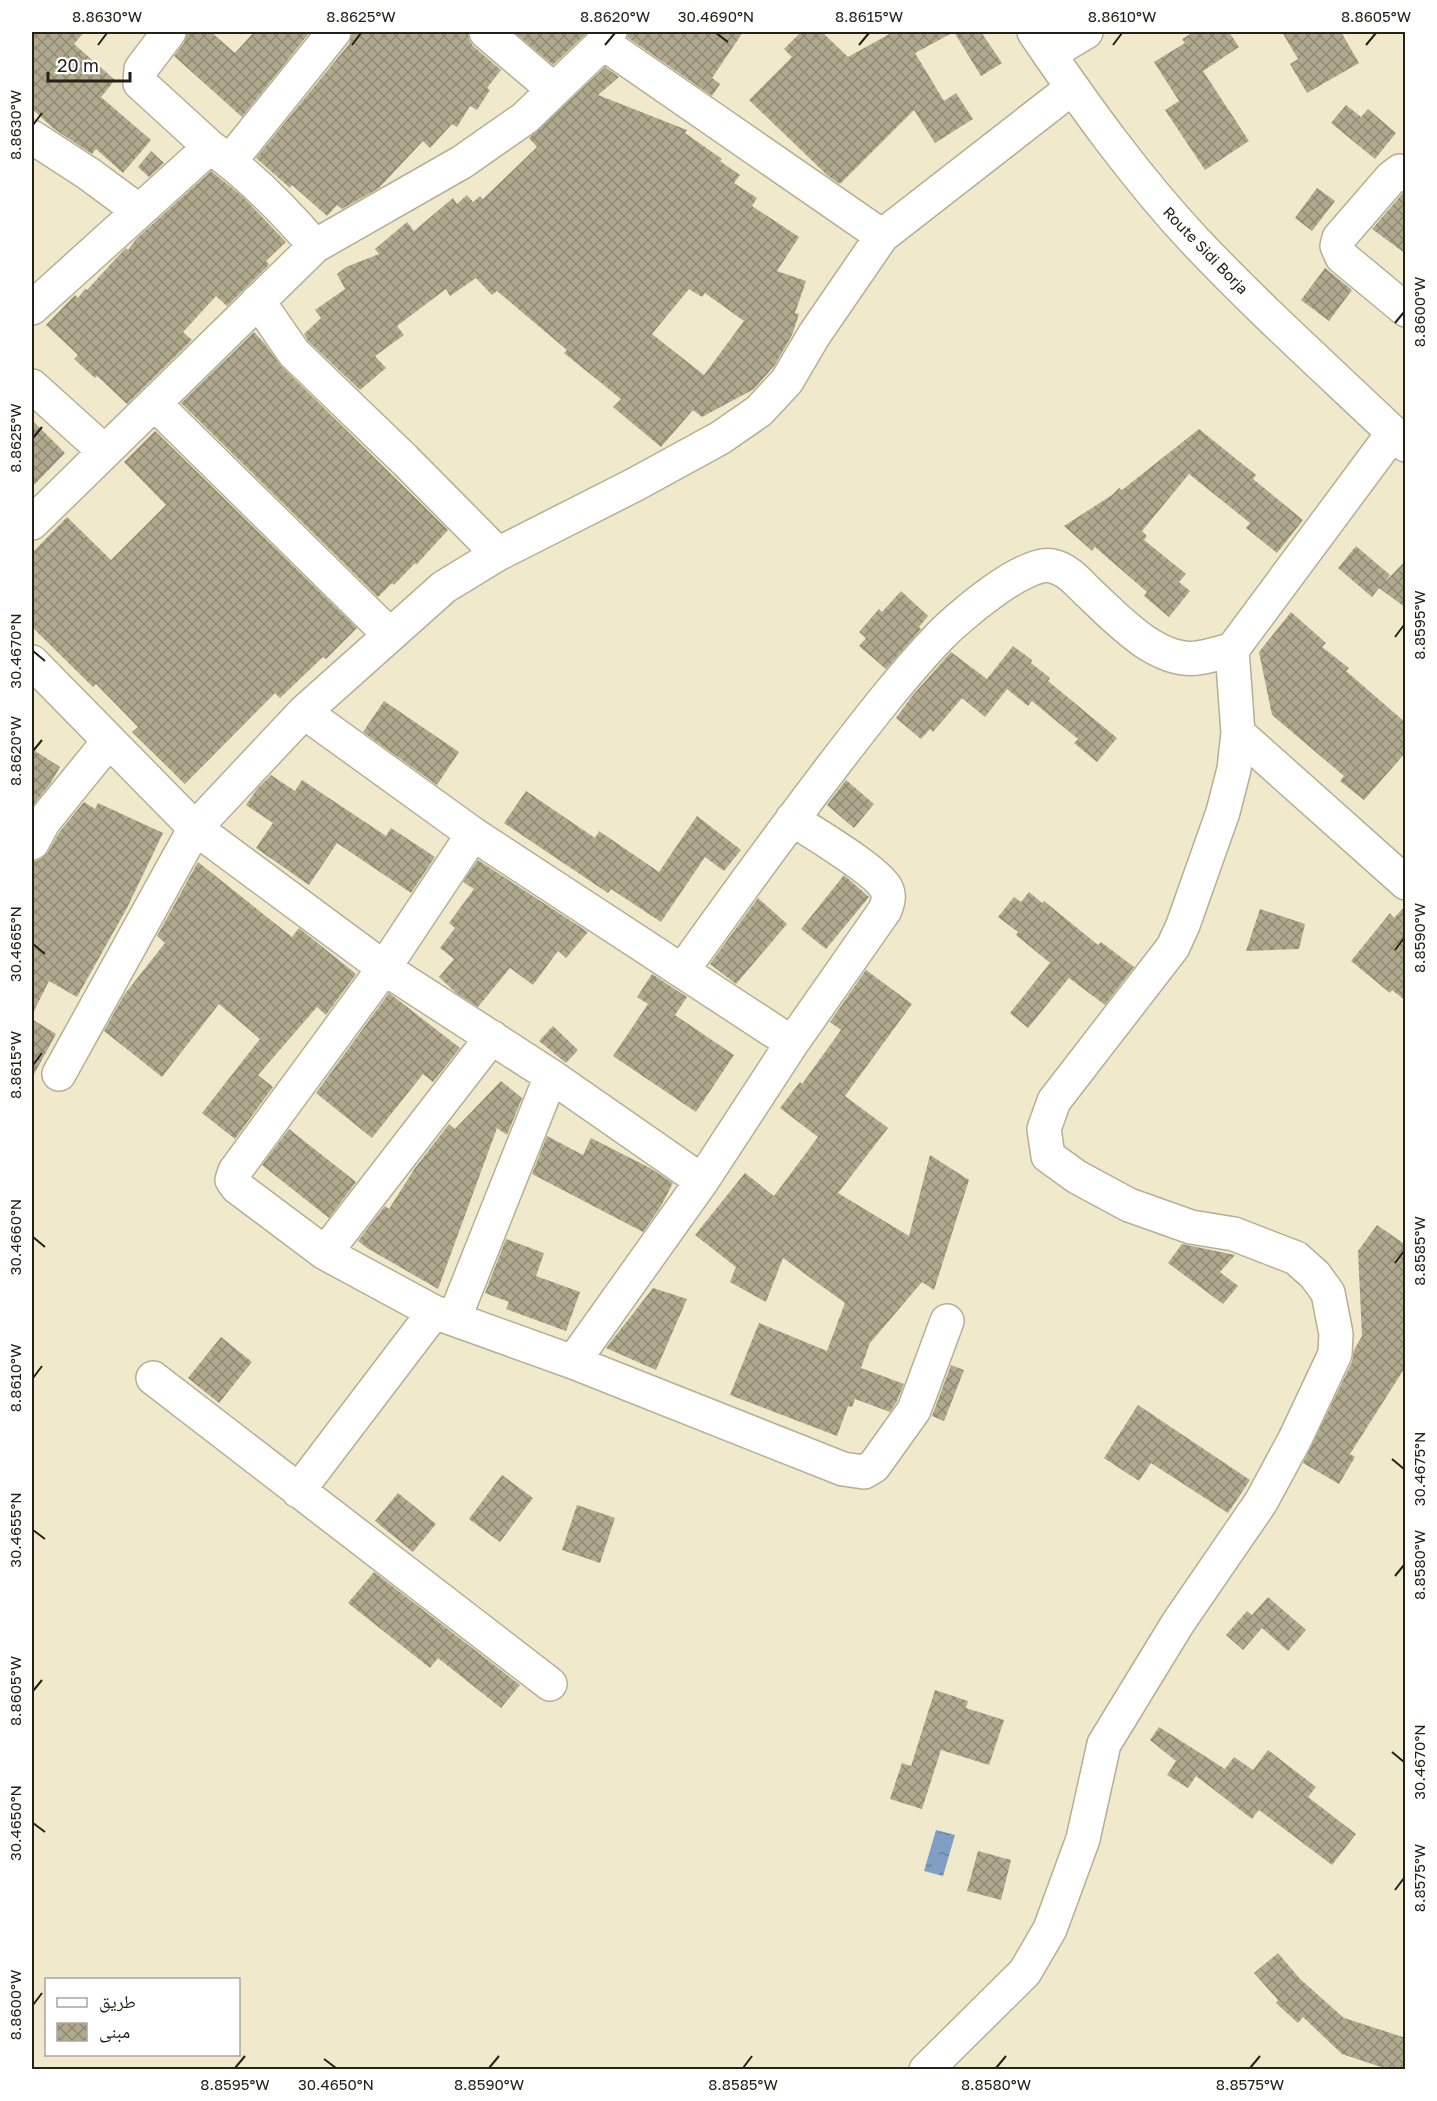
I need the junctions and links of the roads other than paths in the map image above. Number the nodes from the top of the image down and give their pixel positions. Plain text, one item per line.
1 (169, 32) edge
2 (334, 32) edge
3 (486, 32) edge
4 (1086, 32) edge
5 (606, 37) edge
6 (1042, 43) edge
7 (1072, 88) junction
8 (554, 90) junction
9 (32, 137) edge
10 (220, 154) junction
11 (1406, 175) edge
12 (139, 211) junction
13 (882, 236) junction
14 (315, 246) junction
15 (258, 301) junction
16 (32, 308) edge
17 (1406, 310) edge
18 (32, 386) edge
19 (155, 404) junction
20 (1399, 439) edge
21 (104, 451) junction
22 (32, 523) edge
23 (498, 554) junction
24 (390, 635) junction
25 (1232, 650) junction
26 (32, 662) edge
27 (304, 712) junction
28 (1238, 733) junction
29 (109, 741) junction
30 (792, 819) junction
31 (195, 828) junction
32 (473, 834) junction
33 (32, 843) edge
34 (1403, 877) edge
35 (384, 968) junction
36 (682, 971) junction
37 (492, 1037) junction
38 (792, 1044) junction
39 (58, 1074) dead end
40 (551, 1076) junction
41 (702, 1181) junction
42 (325, 1253) junction
43 (444, 1315) junction
44 (947, 1321) dead end
45 (573, 1362) junction
46 (153, 1378) dead end
47 (298, 1491) junction
48 (550, 1684) dead end
49 (926, 2070) edge

1 - 10 street
2 - 10 street
3 - 8 street
4 - 6 street
5 - 8 street
5 - 13 street
6 - 7 street, Route Sidi Borja
7 - 13 street
7 - 20 street, Route Sidi Borja
8 - 14 street
9 - 12 street
10 - 12 street
10 - 14 street
11 - 17 street
12 - 16 street
13 - 23 street
14 - 15 street
15 - 19 street
15 - 23 street
18 - 21 street
19 - 21 street
19 - 24 street
20 - 25 street
21 - 22 street
23 - 24 street
24 - 27 street
25 - 28 street
25 - 30 street
26 - 29 street
27 - 31 street
27 - 32 street
28 - 34 street
28 - 49 street
29 - 31 street
29 - 33 street
30 - 36 street
30 - 38 street
31 - 35 street
31 - 39 street
32 - 35 street
32 - 36 street
35 - 37 street
35 - 42 street
36 - 38 street
37 - 40 street
37 - 42 street
38 - 41 street
40 - 41 street
40 - 43 street
41 - 45 street
42 - 43 street
43 - 45 street
43 - 47 street
44 - 45 street
46 - 47 street
47 - 48 street

